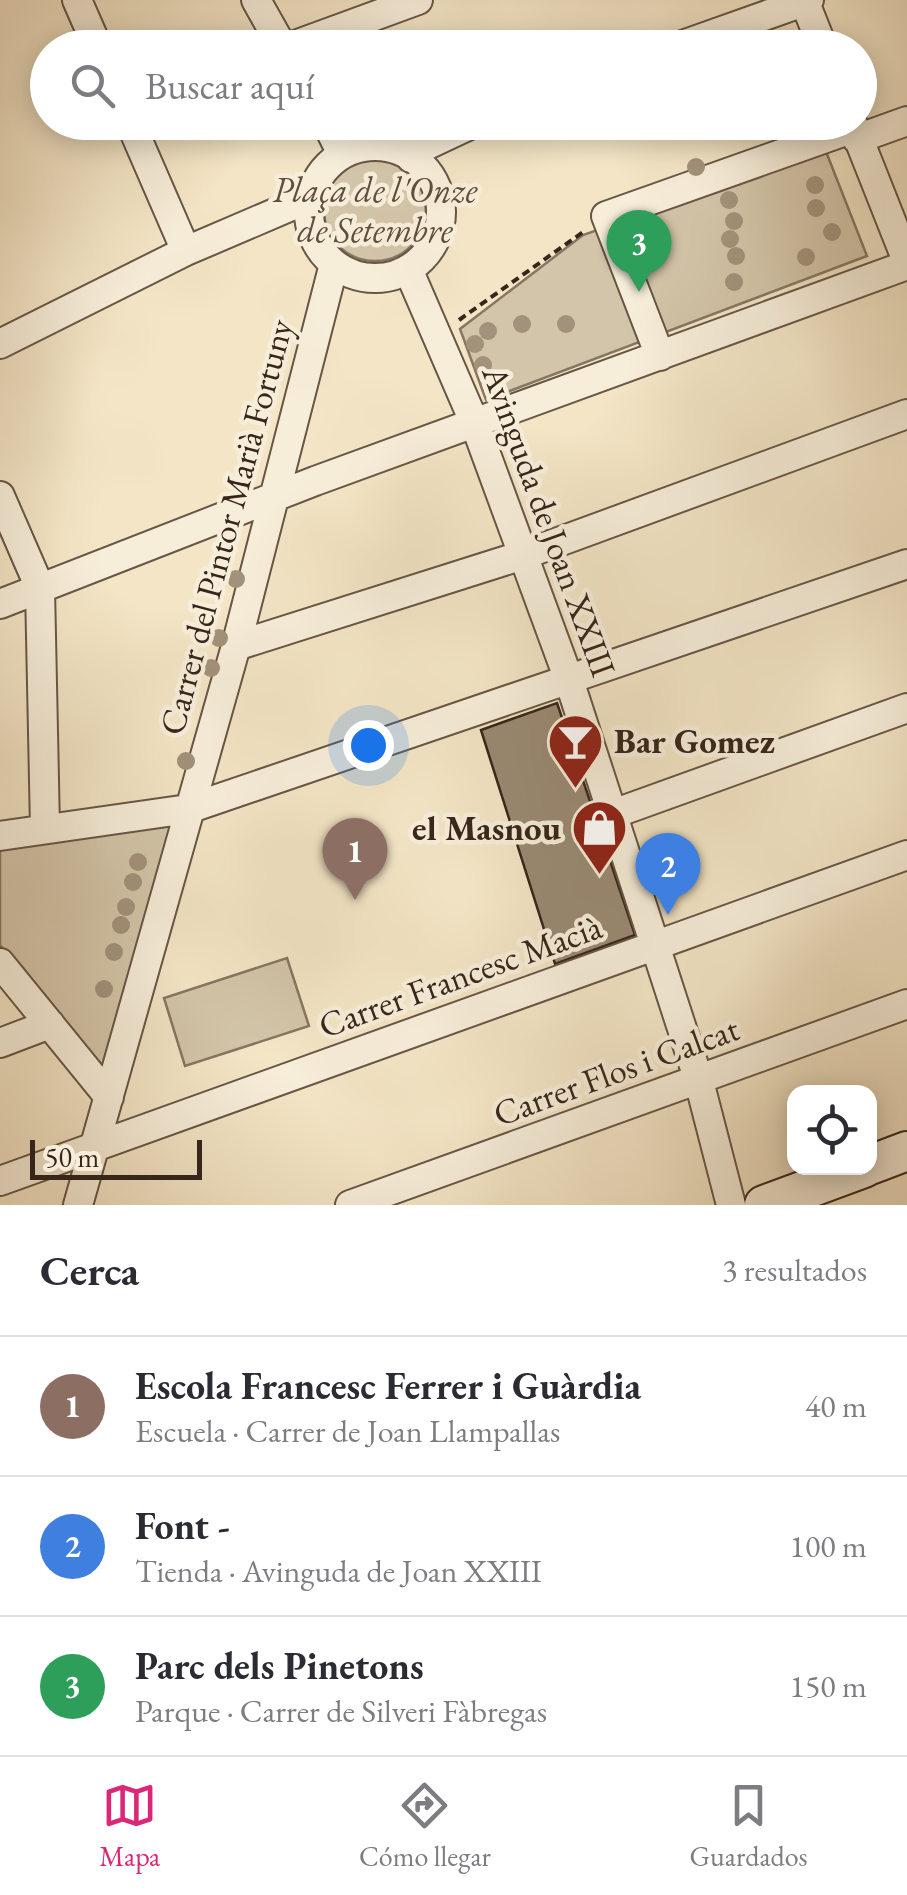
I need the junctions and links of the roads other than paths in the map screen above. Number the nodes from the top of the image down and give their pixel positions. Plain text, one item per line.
1 (77, 0) edge
2 (256, 0) edge
3 (418, 0) edge
4 (806, 0) edge
5 (90, 30) edge
6 (274, 30) edge
7 (335, 30) edge
8 (724, 30) edge
9 (817, 30) edge
10 (907, 121) edge
11 (877, 126) edge
12 (138, 140) edge
13 (335, 140) edge
14 (438, 140) edge
15 (825, 140) edge
16 (858, 140) edge
17 (342, 154) junction
18 (411, 158) junction
19 (310, 198) junction
20 (186, 251) junction
21 (907, 263) edge
22 (334, 264) junction
23 (408, 270) junction
24 (0, 344) edge
25 (660, 356) junction
26 (907, 414) edge
27 (474, 424) junction
28 (0, 496) edge
29 (276, 496) junction
30 (523, 555) junction
31 (907, 564) edge
32 (40, 588) junction
33 (0, 604) edge
34 (236, 646) junction
35 (569, 680) junction
36 (907, 708) edge
37 (188, 810) junction
38 (613, 814) junction
39 (45, 828) junction
40 (0, 836) edge
41 (907, 856) edge
42 (654, 945) junction
43 (0, 964) edge
44 (907, 1004) edge
45 (50, 1024) junction
46 (0, 1043) edge
47 (699, 1082) junction
48 (109, 1097) junction
49 (95, 1150) junction
50 (907, 1151) edge
51 (877, 1162) edge
52 (842, 1175) edge
53 (0, 1181) edge
54 (78, 1205) edge
55 (350, 1205) edge
56 (731, 1205) edge
57 (764, 1205) edge

1 - 5 street
2 - 6 street
3 - 7 street
4 - 8 street
4 - 9 street
10 - 11 street
12 - 20 street
13 - 17 street
14 - 18 street
15 - 25 street
16 - 21 street
17 - 18 street
17 - 19 street
18 - 23 street
19 - 20 street
19 - 22 street
20 - 24 street
21 - 25 street
22 - 23 street
22 - 29 street, Carrer del Pintor Marià Fortuny
23 - 27 street, Avinguda de Joan XXIII
25 - 27 street
26 - 30 street
27 - 29 street
27 - 30 street, Avinguda de Joan XXIII
28 - 32 street
29 - 32 street
29 - 34 street, Carrer del Pintor Marià Fortuny
30 - 34 street
30 - 35 street, Avinguda de Joan XXIII
31 - 35 street
32 - 33 street
32 - 39 street
34 - 37 street, Carrer del Pintor Marià Fortuny
35 - 37 street
35 - 38 street, Avinguda de Joan XXIII
36 - 38 street
37 - 39 street
37 - 48 street, Carrer del Pintor Marià Fortuny
38 - 42 street, Avinguda de Joan XXIII
39 - 40 street
41 - 42 street, Carrer Francesc Macià
42 - 47 street, Avinguda de Joan XXIII
42 - 49 street, Carrer Francesc Macià
43 - 45 street
44 - 47 street, Carrer Flos i Calcat
45 - 46 street
45 - 48 street
47 - 55 street, Carrer Flos i Calcat
47 - 56 street, Avinguda de Joan XXIII
48 - 49 street, Carrer del Pintor Marià Fortuny
49 - 53 street, Carrer Francesc Macià
49 - 54 street, Carrer del Pintor Marià Fortuny
50 - 51 street
52 - 57 street

